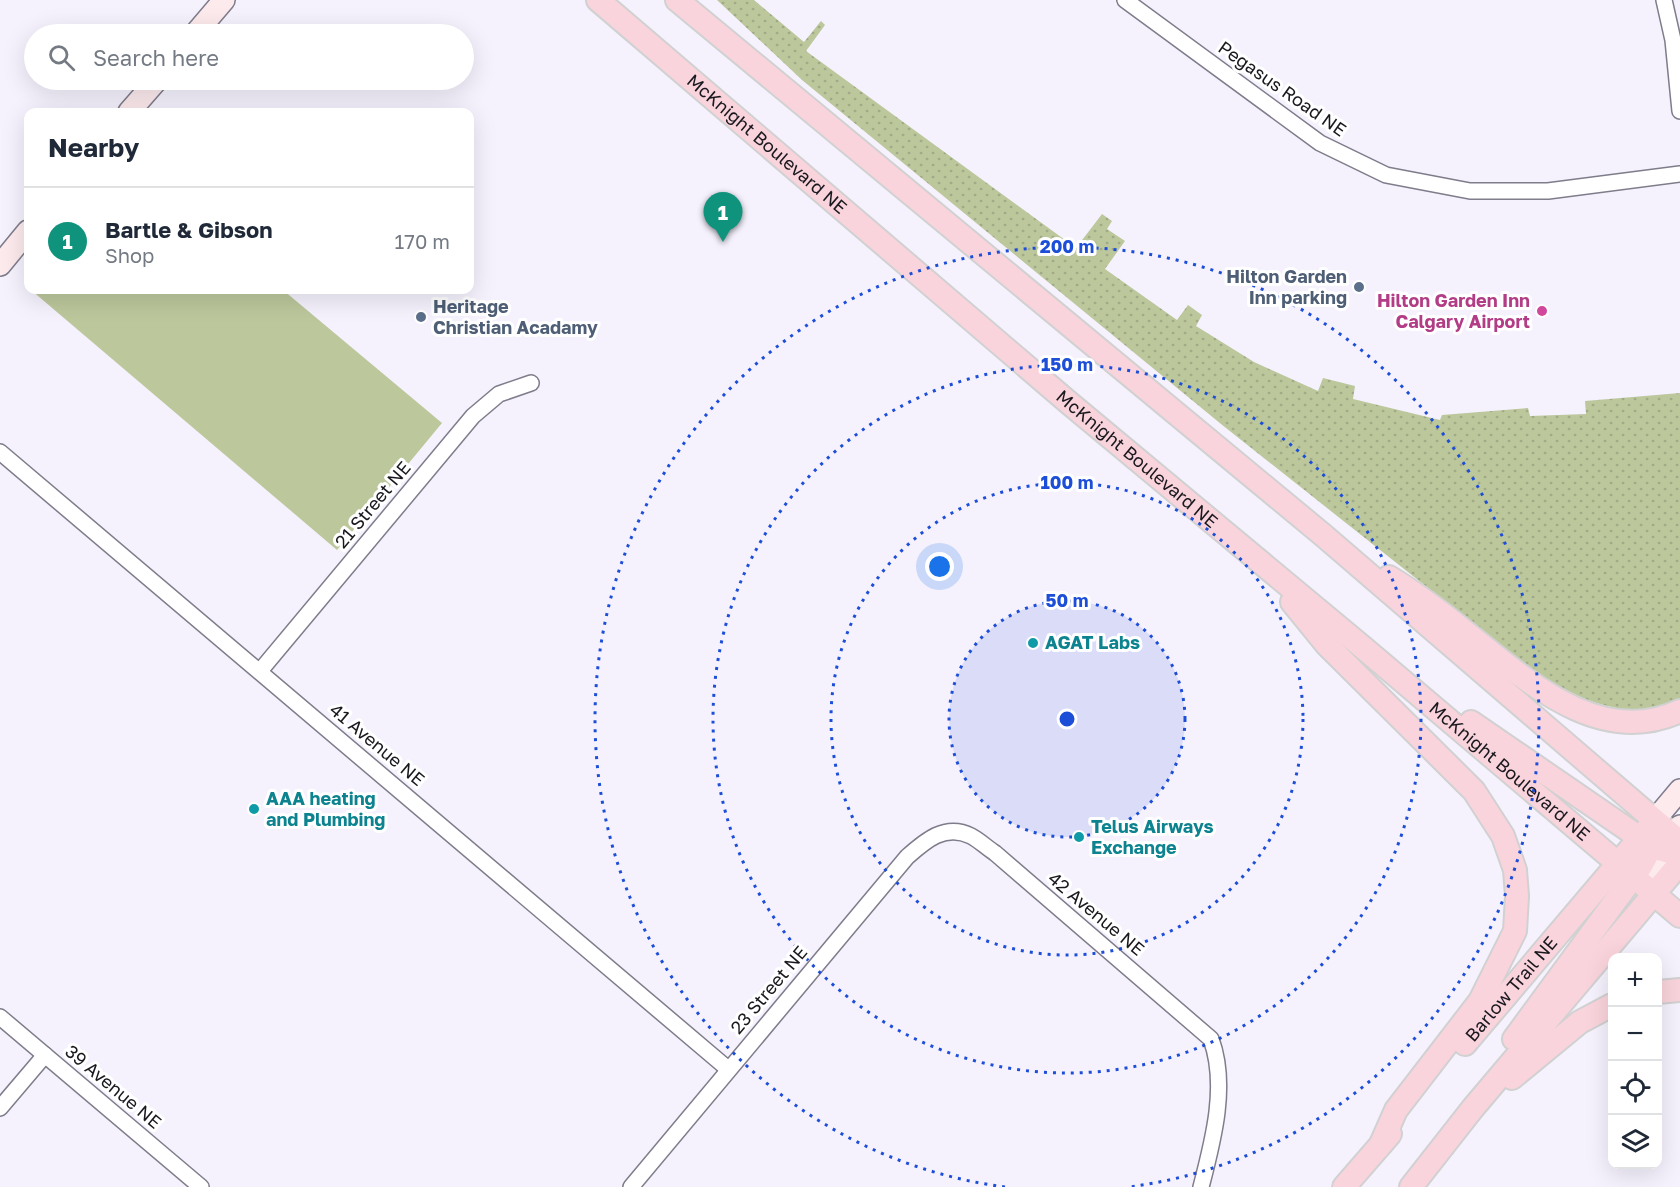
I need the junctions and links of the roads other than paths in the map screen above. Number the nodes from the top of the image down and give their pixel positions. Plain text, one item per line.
1 (224, 0) edge
2 (598, 0) edge
3 (677, 0) edge
4 (686, 0) edge
5 (1125, 0) edge
6 (1664, 0) edge
7 (204, 24) edge
8 (710, 27) junction
9 (148, 90) edge
10 (132, 108) edge
11 (1680, 111) edge
12 (1680, 174) edge
13 (24, 236) edge
14 (0, 265) edge
15 (531, 383) dead end
16 (0, 452) edge
17 (1323, 535) junction
18 (1263, 566) junction
19 (1366, 650) junction
20 (260, 671) junction
21 (1680, 711) edge
22 (1680, 790) edge
23 (1654, 821) junction
24 (948, 831) joint
25 (1660, 856) edge
26 (1654, 894) junction
27 (1680, 916) edge
28 (1680, 990) edge
29 (1662, 992) edge
30 (1608, 1007) edge
31 (0, 1017) edge
32 (45, 1055) junction
33 (728, 1069) junction
34 (0, 1108) edge
35 (1473, 1108) junction
36 (1382, 1144) junction
37 (201, 1187) edge
38 (630, 1187) edge
39 (1201, 1187) edge
40 (1344, 1187) edge
41 (1411, 1187) edge

1 - 7 street
2 - 18 main road, McKnight Boulevard NE
3 - 8 main road
4 - 8 main road
5 - 12 street, Pegasus Road NE
6 - 11 street
8 - 17 main road
9 - 10 street
13 - 14 street
15 - 20 street, 21 Street NE
16 - 20 street, 41 Avenue NE
17 - 21 main road
17 - 23 main road
18 - 19 main road, McKnight Boulevard NE
18 - 36 main road
19 - 25 main road
19 - 25 main road, McKnight Boulevard NE
20 - 33 street, 41 Avenue NE
22 - 23 street, Barlow Trail NE
23 - 25 main road, Barlow Trail NE
24 - 33 street, 23 Street NE
24 - 39 street, 42 Avenue NE
25 - 26 main road, Barlow Trail NE
25 - 35 main road
25 - 36 main road, Barlow Trail NE
26 - 27 main road
26 - 35 main road, Barlow Trail NE
28 - 29 main road
30 - 35 main road
31 - 32 street, 39 Avenue NE
32 - 34 street
32 - 37 street, 39 Avenue NE
33 - 38 street, 23 Street NE
35 - 41 main road, Barlow Trail NE
36 - 40 main road, Barlow Trail NE

